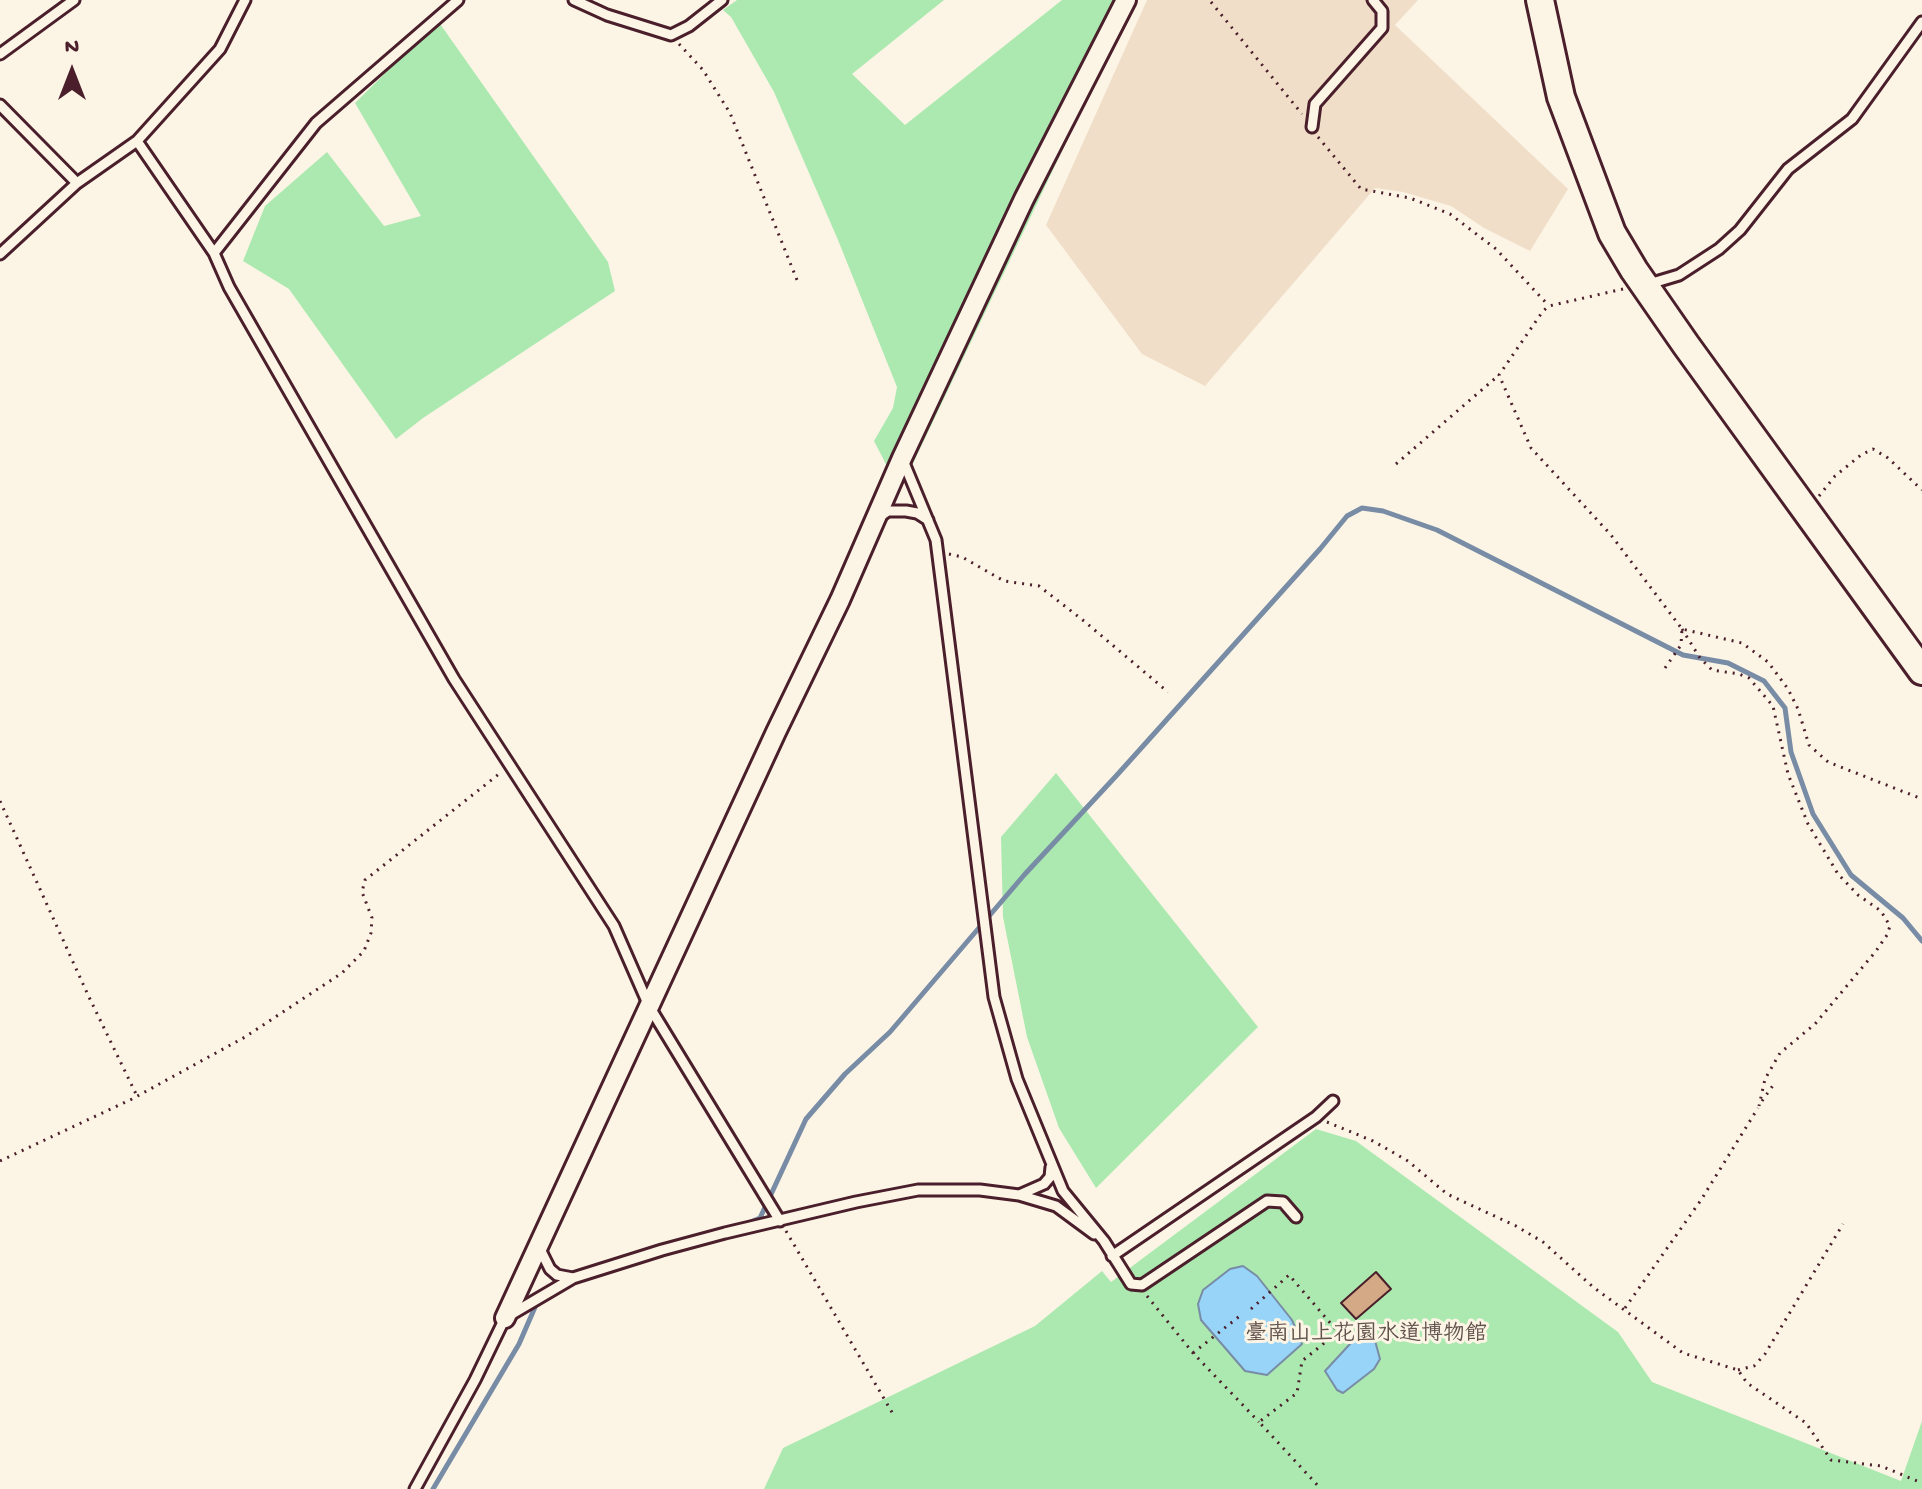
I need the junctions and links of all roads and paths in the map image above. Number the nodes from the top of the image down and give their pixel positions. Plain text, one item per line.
1 (74, 0) edge
2 (245, 0) edge
3 (458, 0) edge
4 (574, 0) edge
5 (722, 0) edge
6 (1126, 0) edge
7 (1373, 0) edge
8 (1540, 0) edge
9 (1211, 2) dead end
10 (1922, 22) edge
11 (671, 35) junction
12 (0, 54) edge
13 (0, 105) edge
14 (1312, 127) junction
15 (137, 141) junction
16 (77, 183) junction
17 (214, 253) junction
18 (0, 254) edge
19 (797, 280) dead end
20 (1646, 285) junction
21 (1549, 306) junction
22 (1499, 375) junction
23 (902, 458) junction
24 (1396, 464) dead end
25 (1922, 490) edge
26 (1807, 511) junction
27 (876, 518) junction
28 (929, 521) junction
29 (938, 552) junction
30 (1682, 629) junction
31 (1665, 668) dead end
32 (1922, 671) edge
33 (1168, 692) dead end
34 (502, 754) junction
35 (1922, 799) edge
36 (0, 801) edge
37 (649, 1006) junction
38 (1774, 1084) dead end
39 (137, 1096) junction
40 (1333, 1101) dead end
41 (1759, 1106) junction
42 (1316, 1117) junction
43 (0, 1161) edge
44 (1052, 1163) junction
45 (1019, 1195) junction
46 (1296, 1217) dead end
47 (780, 1221) junction
48 (1843, 1224) dead end
49 (1104, 1241) junction
50 (539, 1245) junction
51 (1112, 1256) junction
52 (573, 1278) junction
53 (1142, 1285) junction
54 (1625, 1308) junction
55 (1251, 1309) dead end
56 (1241, 1315) dead end
57 (505, 1318) junction
58 (1193, 1353) junction
59 (1738, 1370) junction
60 (893, 1414) dead end
61 (1259, 1422) junction
62 (1922, 1483) edge
63 (415, 1489) edge
64 (1321, 1489) edge

1 - 12 lane
2 - 15 lane
3 - 17 lane
4 - 11 lane
5 - 11 lane
6 - 23 street
7 - 14 lane
8 - 20 main road
9 - 14 path
10 - 20 lane
11 - 19 path
13 - 16 lane
14 - 21 path
15 - 16 lane
15 - 17 lane
16 - 18 lane
17 - 34 lane
20 - 21 path
20 - 26 main road
21 - 22 path
22 - 24 path
22 - 30 path
23 - 27 street
23 - 28 lane
25 - 26 path
26 - 32 main road
27 - 28 lane
27 - 37 street
28 - 29 lane
29 - 33 path
29 - 44 lane
30 - 31 path
30 - 35 path
30 - 41 path
34 - 37 lane
34 - 39 path
36 - 39 path
37 - 47 lane
37 - 50 street
38 - 41 path
39 - 43 path
40 - 42 lane
41 - 54 path
42 - 51 lane
42 - 54 path
44 - 45 lane
44 - 49 lane
45 - 47 lane
45 - 49 lane
46 - 53 lane
47 - 52 lane
47 - 60 path
48 - 59 path
49 - 51 lane
50 - 52 lane
50 - 57 street
51 - 53 lane
52 - 57 lane
53 - 58 path
54 - 59 path
55 - 61 path
56 - 58 path
57 - 63 lane
58 - 61 path
59 - 62 path
61 - 64 path

